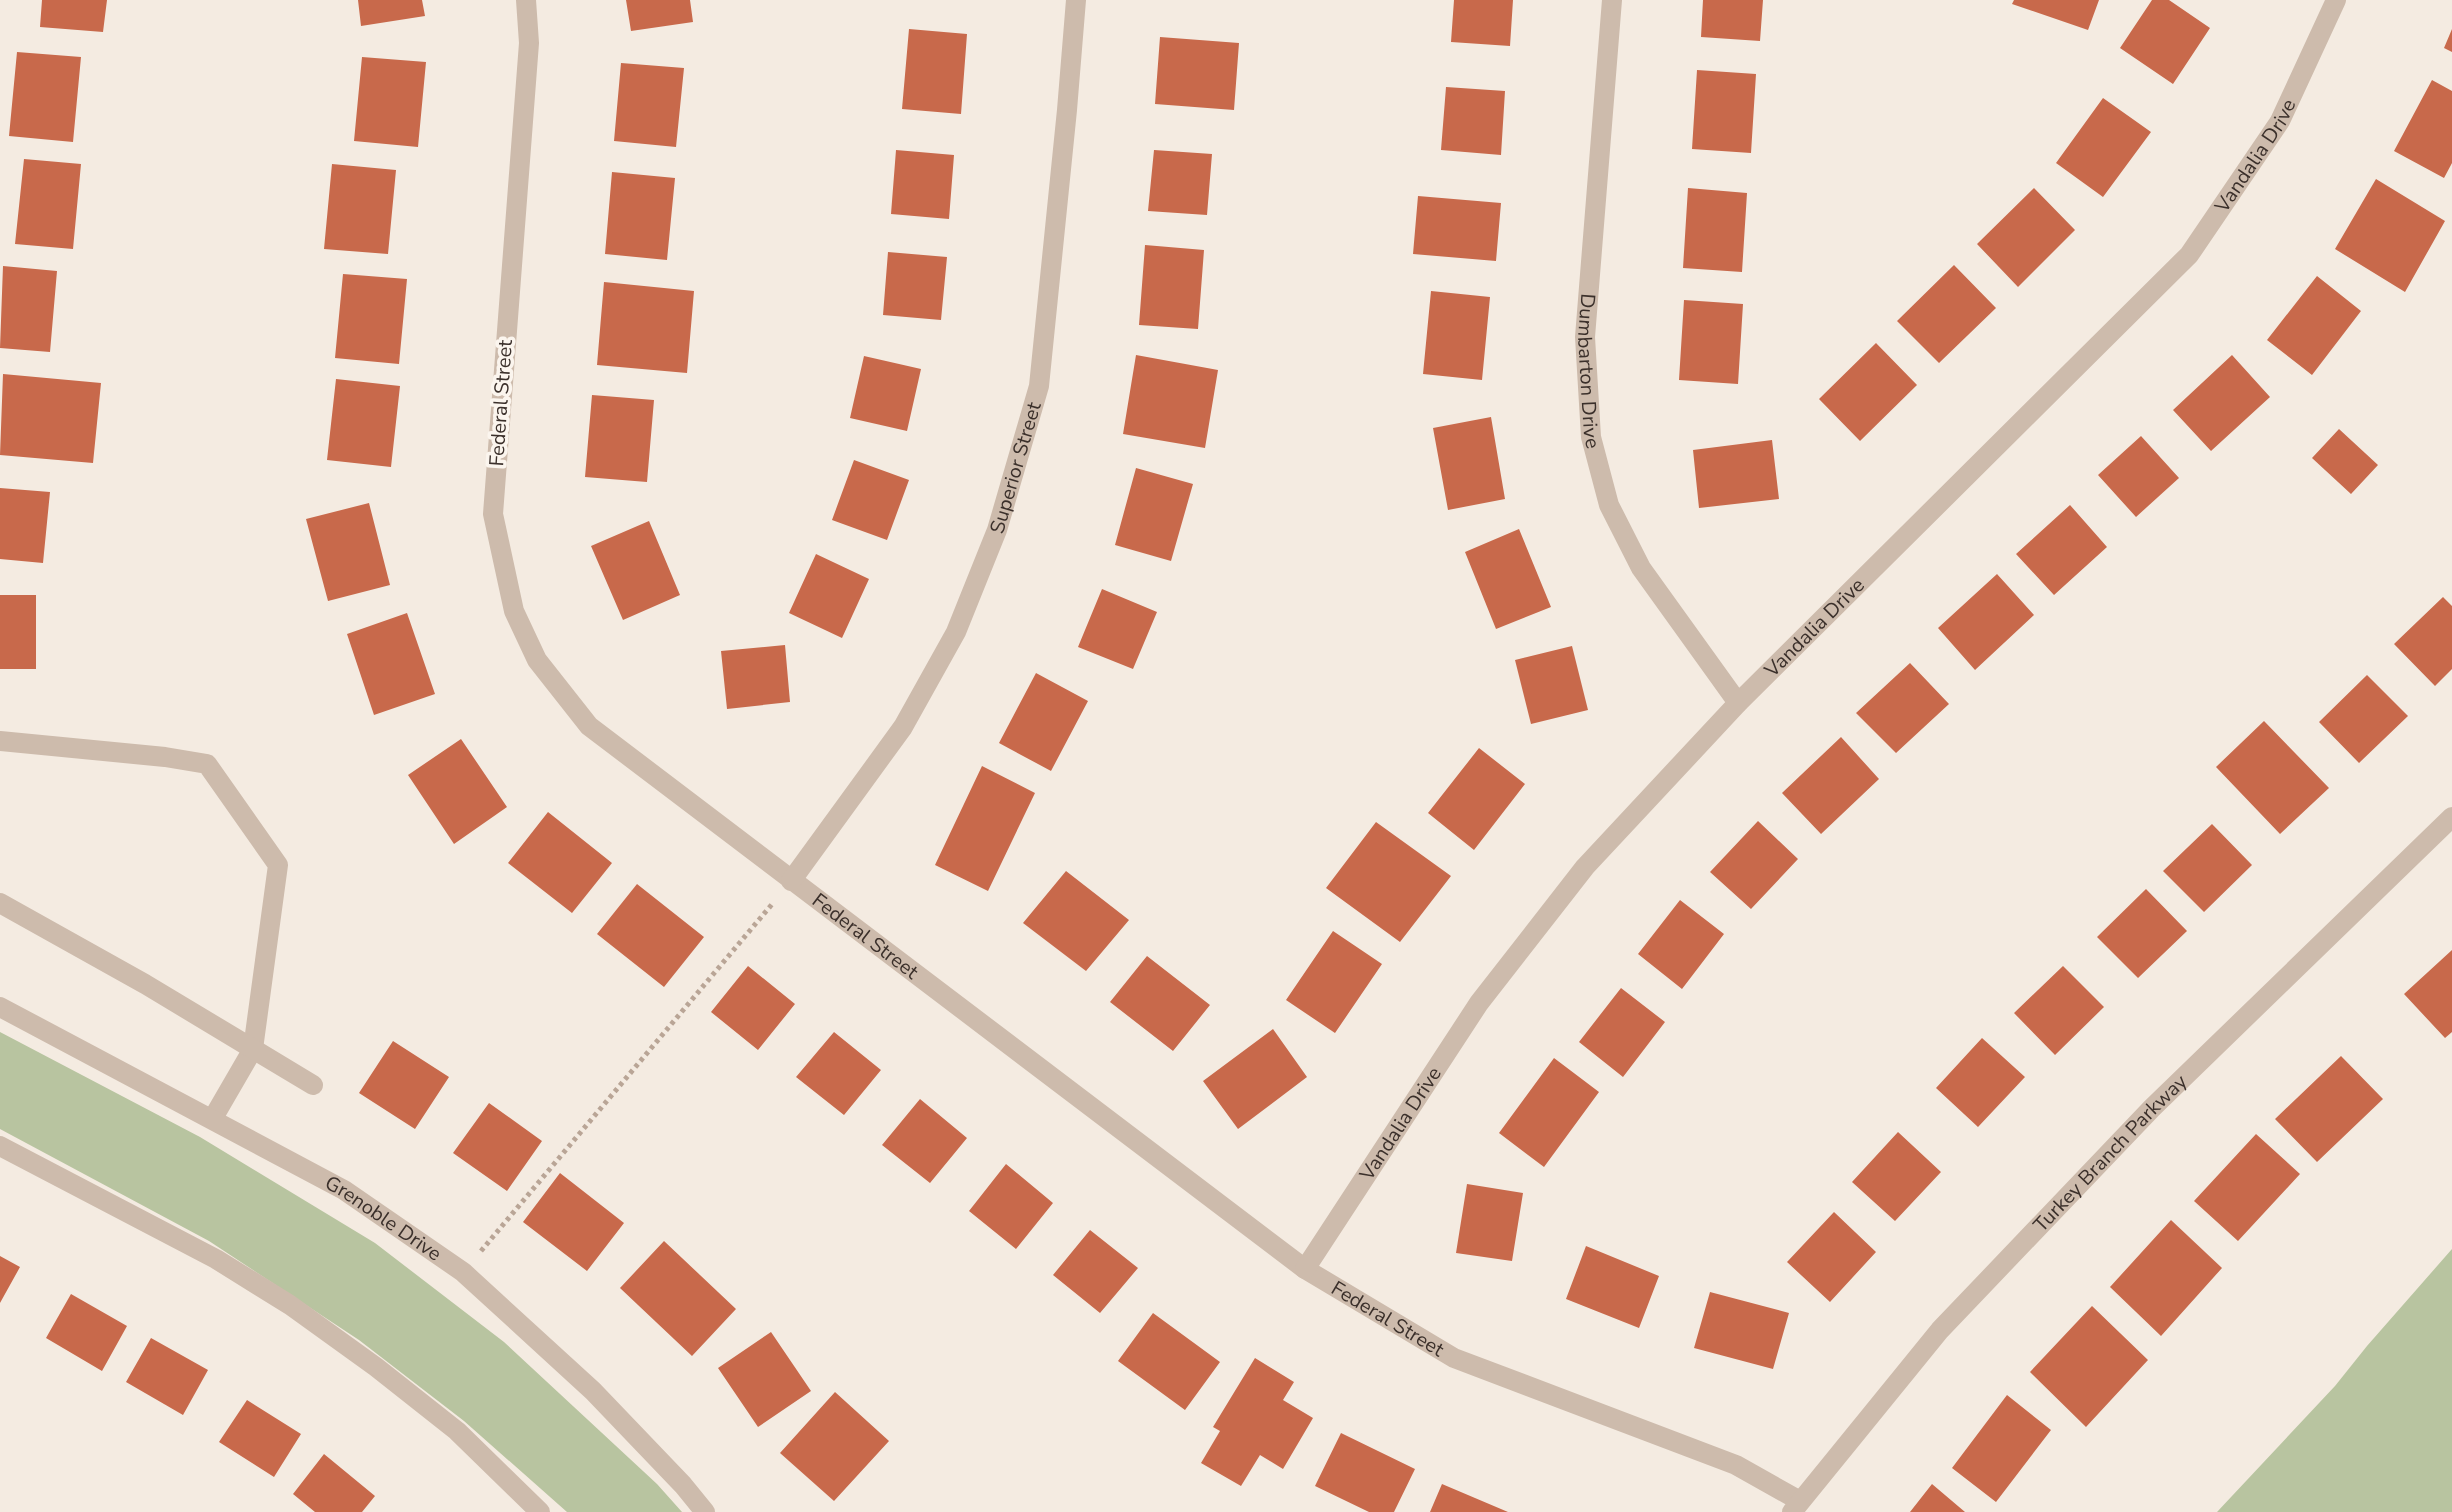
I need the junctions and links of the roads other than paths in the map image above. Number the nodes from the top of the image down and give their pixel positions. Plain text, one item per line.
1 (526, 0) edge
2 (1076, 0) edge
3 (1612, 0) edge
4 (2336, 0) edge
5 (1738, 703) junction
6 (0, 741) edge
7 (2452, 817) edge
8 (791, 881) junction
9 (0, 903) edge
10 (0, 1007) edge
11 (253, 1049) junction
12 (313, 1085) dead end
13 (213, 1118) junction
14 (0, 1146) edge
15 (1305, 1269) junction
16 (1796, 1506) edge
17 (540, 1512) edge
18 (705, 1512) edge

1 - 8 street, Federal Street
2 - 8 street, Superior Street
3 - 5 street, Dumbarton Drive
4 - 5 street, Vandalia Drive
5 - 15 street, Vandalia Drive
6 - 11 street
7 - 16 street, Turkey Branch Parkway
8 - 15 street, Federal Street
9 - 11 street
10 - 13 street, Grenoble Drive
11 - 12 street
11 - 13 street
13 - 18 street, Grenoble Drive
14 - 17 street
15 - 16 street, Federal Street

